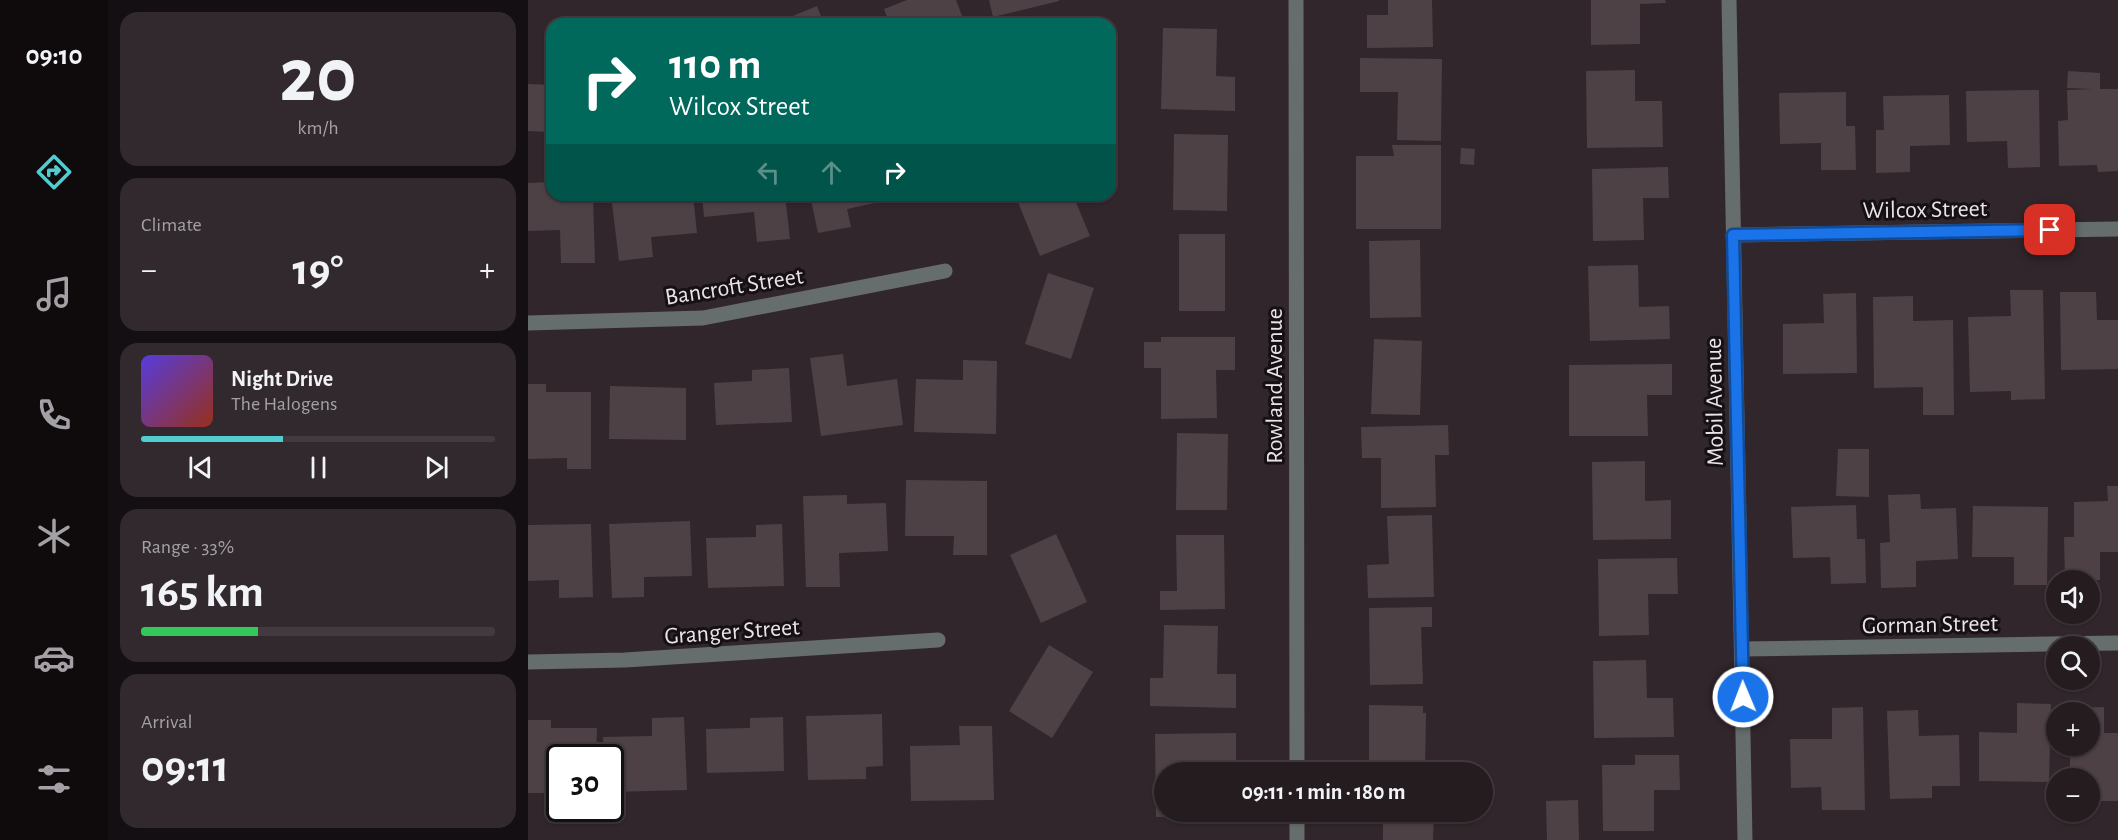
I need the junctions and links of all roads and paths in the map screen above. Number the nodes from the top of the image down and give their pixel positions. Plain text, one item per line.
1 (1296, 0) edge
2 (1729, 0) edge
3 (2118, 229) edge
4 (1733, 235) junction
5 (945, 271) dead end
6 (528, 323) edge
7 (938, 640) dead end
8 (2118, 643) edge
9 (1742, 650) junction
10 (528, 662) edge
11 (1297, 762) edge
12 (1297, 822) edge
13 (1297, 840) edge
14 (1745, 840) edge

1 - 11 street, Rowland Avenue
2 - 4 street, Mobil Avenue
3 - 4 street, Wilcox Street
4 - 9 street, Mobil Avenue
5 - 6 street, Bancroft Street
7 - 10 street, Granger Street
8 - 9 street, Gorman Street
9 - 14 street, Mobil Avenue
12 - 13 street

